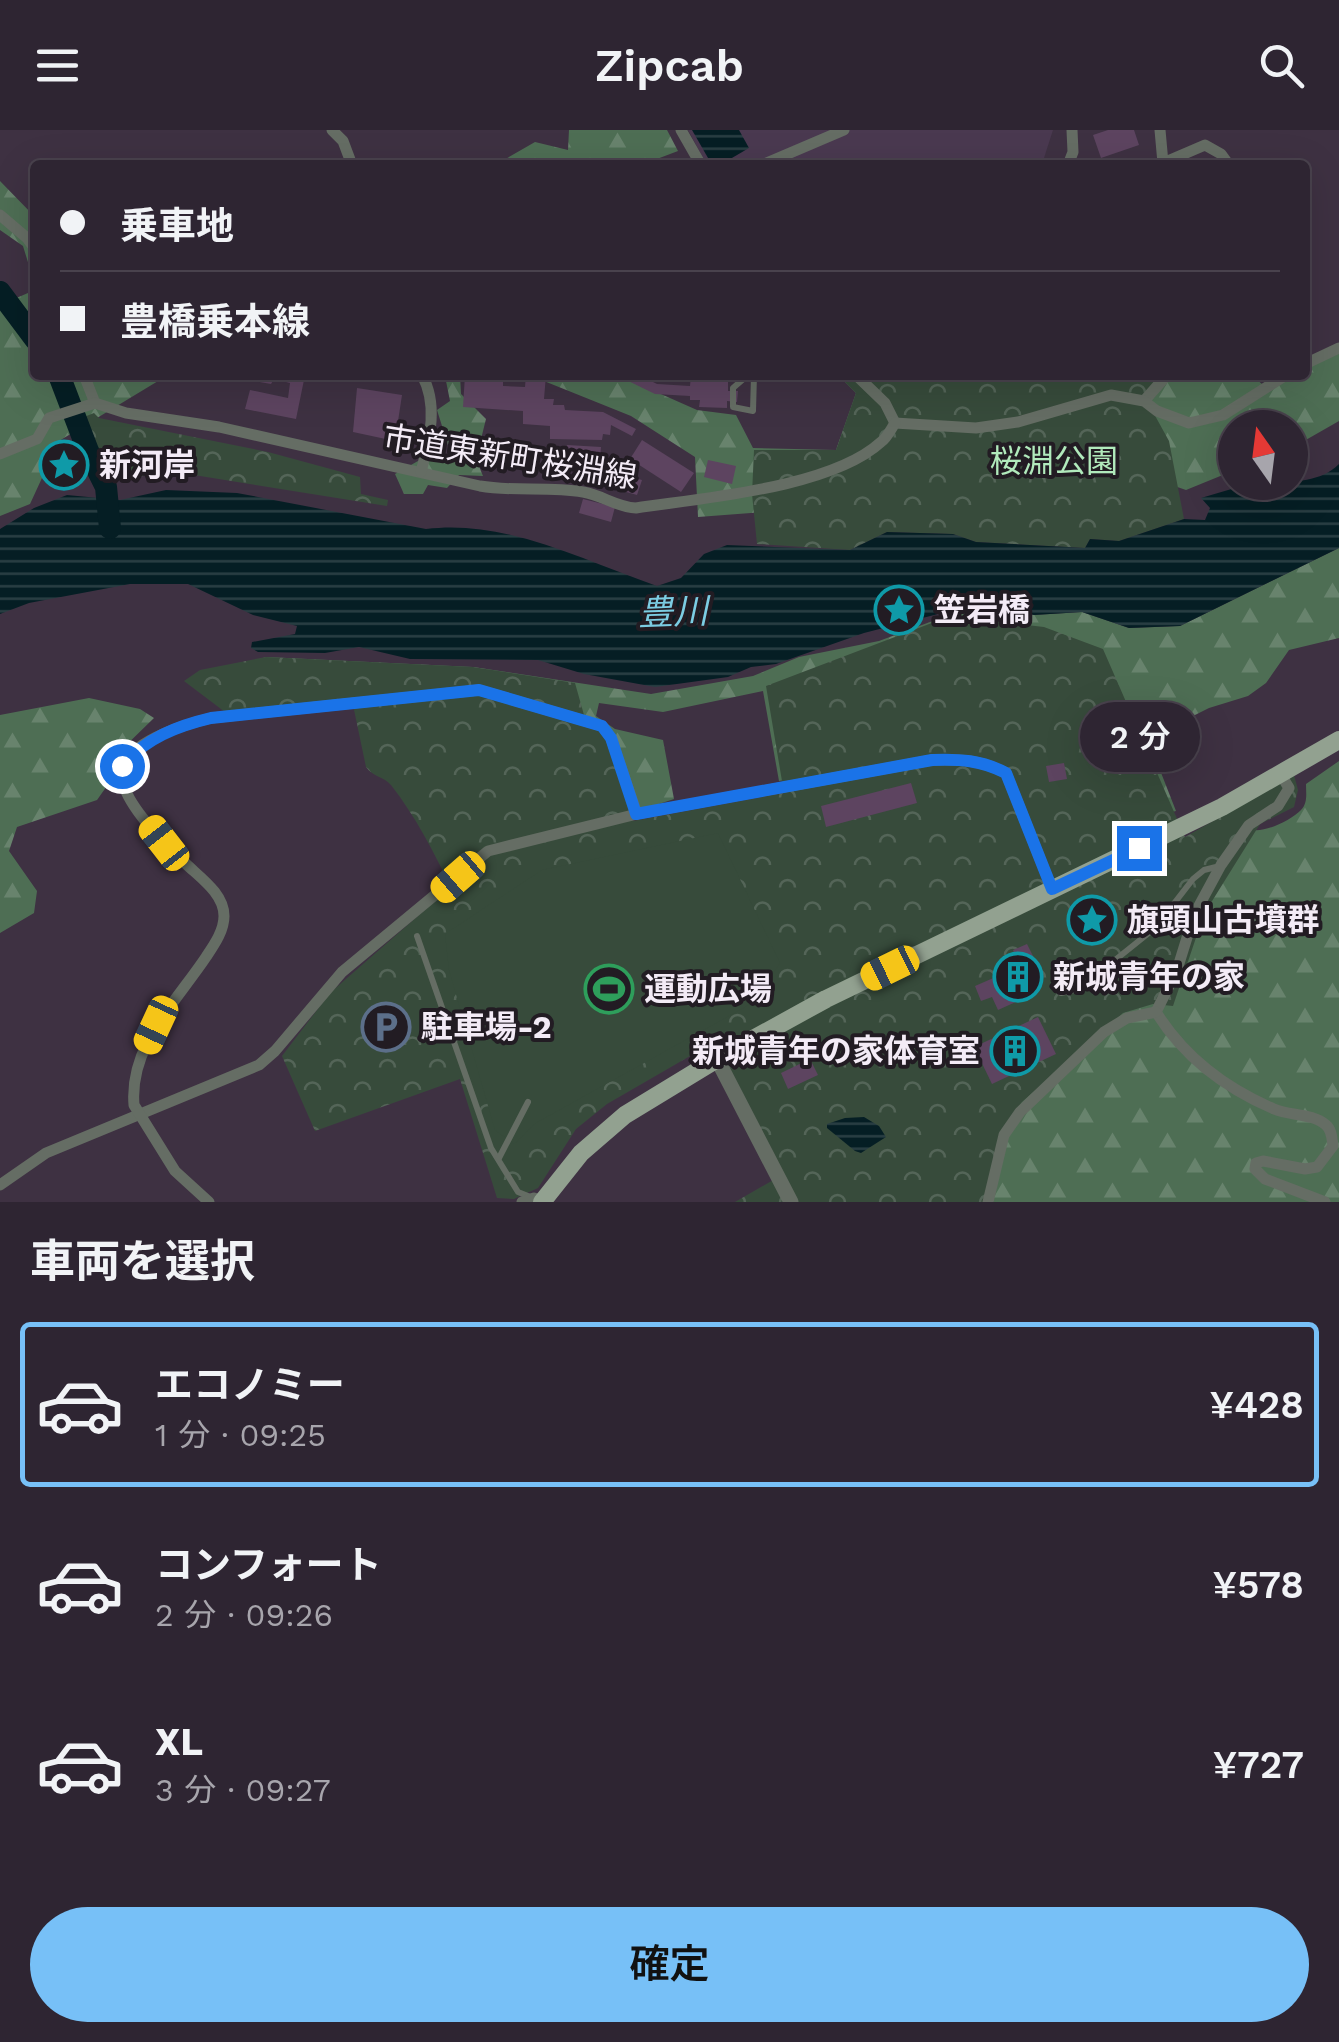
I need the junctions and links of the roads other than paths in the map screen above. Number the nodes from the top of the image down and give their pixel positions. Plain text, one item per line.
1 (332, 130) edge
2 (682, 130) edge
3 (844, 130) edge
4 (1072, 130) edge
5 (1160, 130) edge
6 (350, 160) edge
7 (698, 160) edge
8 (774, 160) edge
9 (1070, 160) edge
10 (1161, 160) edge
11 (1170, 160) edge
12 (1225, 160) edge
13 (0, 215) edge
14 (30, 241) edge
15 (1339, 348) edge
16 (1310, 362) edge
17 (86, 380) edge
18 (425, 380) edge
19 (744, 380) edge
20 (751, 380) edge
21 (861, 380) edge
22 (1163, 380) edge
23 (1278, 380) edge
24 (1144, 401) junction
25 (95, 404) junction
26 (894, 423) junction
27 (0, 454) edge
28 (421, 472) junction
29 (1339, 740) edge
30 (1281, 775) junction
31 (636, 814) junction
32 (1221, 866) junction
33 (1052, 889) junction
34 (417, 936) dead end
35 (1061, 993) dead end
36 (1156, 1012) junction
37 (717, 1059) junction
38 (528, 1102) dead end
39 (140, 1112) junction
40 (499, 1158) junction
41 (0, 1184) edge
42 (535, 1201) edge
43 (209, 1202) edge
44 (791, 1202) edge
45 (988, 1202) edge
46 (1324, 1202) edge

1 - 6 street
2 - 7 street
3 - 8 street
4 - 9 street
5 - 10 street
11 - 12 street
13 - 14 street
15 - 16 street
17 - 25 street
18 - 28 street
19 - 20 lane
21 - 26 street
22 - 24 street
23 - 24 street
24 - 26 street
25 - 27 street, 市道東新町桜淵線
25 - 28 street, 市道東新町桜淵線
26 - 28 street, 市道東新町桜淵線
29 - 30 main road
30 - 32 street
30 - 33 main road
31 - 33 street
31 - 39 street
31 - 39 street
32 - 35 lane
32 - 36 street
33 - 37 main road
34 - 40 lane
36 - 45 street
36 - 46 street
37 - 42 main road
37 - 44 street
38 - 40 lane
39 - 41 street
39 - 43 street
40 - 42 lane

